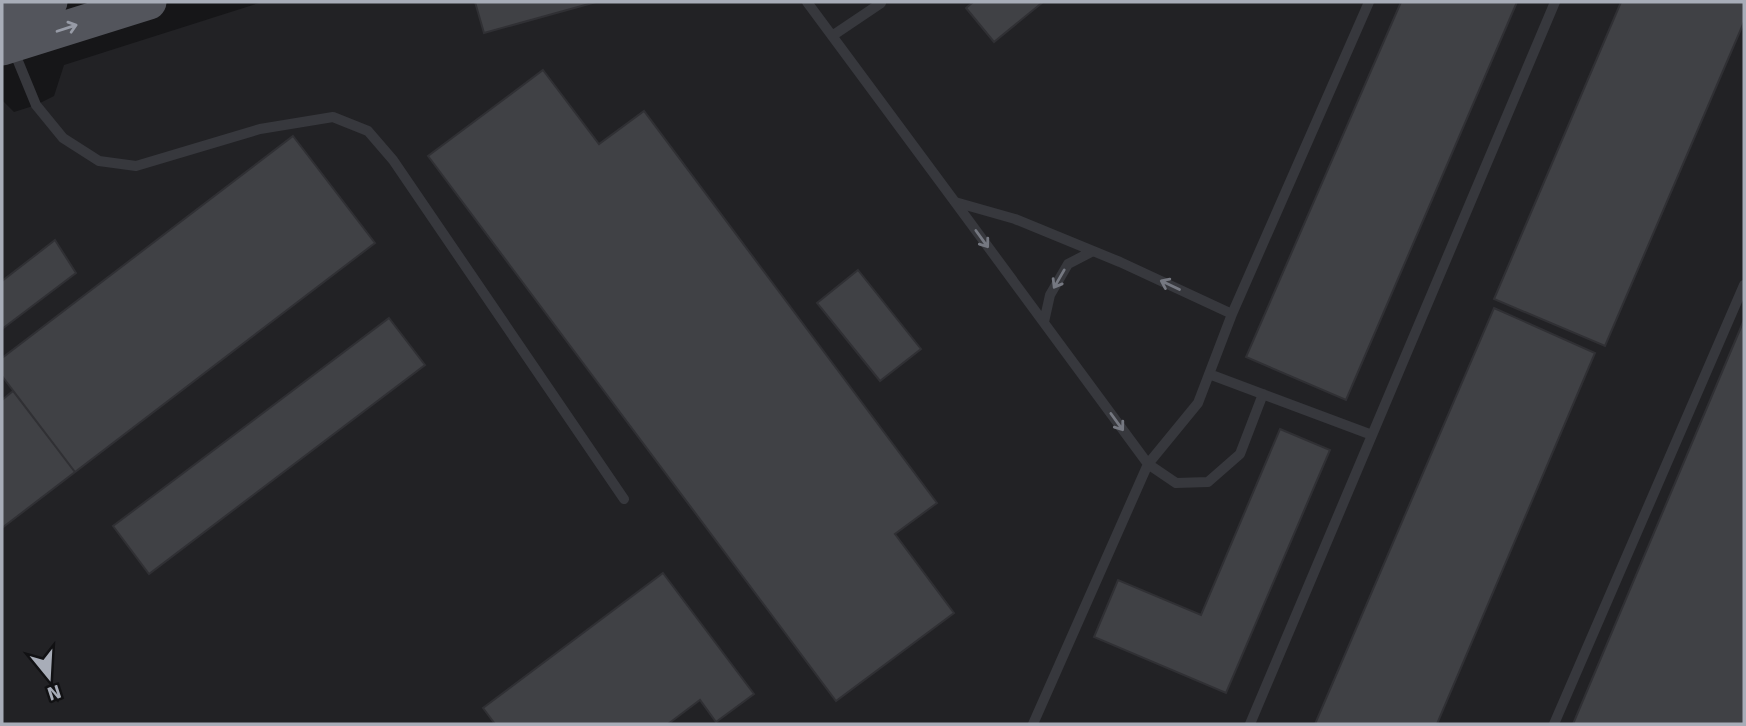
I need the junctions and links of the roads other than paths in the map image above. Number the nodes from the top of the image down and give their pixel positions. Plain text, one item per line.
1 (50, 2) edge
2 (149, 2) edge
3 (807, 2) edge
4 (1369, 2) edge
5 (1555, 2) edge
6 (881, 3) edge
7 (832, 36) junction
8 (5, 37) edge
9 (955, 202) junction
10 (1093, 251) junction
11 (1744, 285) edge
12 (1232, 314) junction
13 (1044, 322) junction
14 (1209, 374) junction
15 (1263, 394) junction
16 (1372, 435) junction
17 (1148, 464) junction
18 (624, 499) dead end
19 (1033, 724) edge
20 (1250, 724) edge
21 (1554, 724) edge

1 - 8 main road
8 -> 2 main road
3 - 7 lane
4 - 12 lane
5 - 16 lane
6 - 7 lane
7 - 9 lane
8 - 18 lane
9 - 10 lane
9 -> 13 lane
12 -> 10 lane
10 -> 13 lane
11 - 21 lane
12 - 14 lane
13 -> 17 lane
14 - 15 lane
14 - 17 lane
15 - 16 lane
15 - 17 lane
16 - 20 lane
17 - 19 lane

